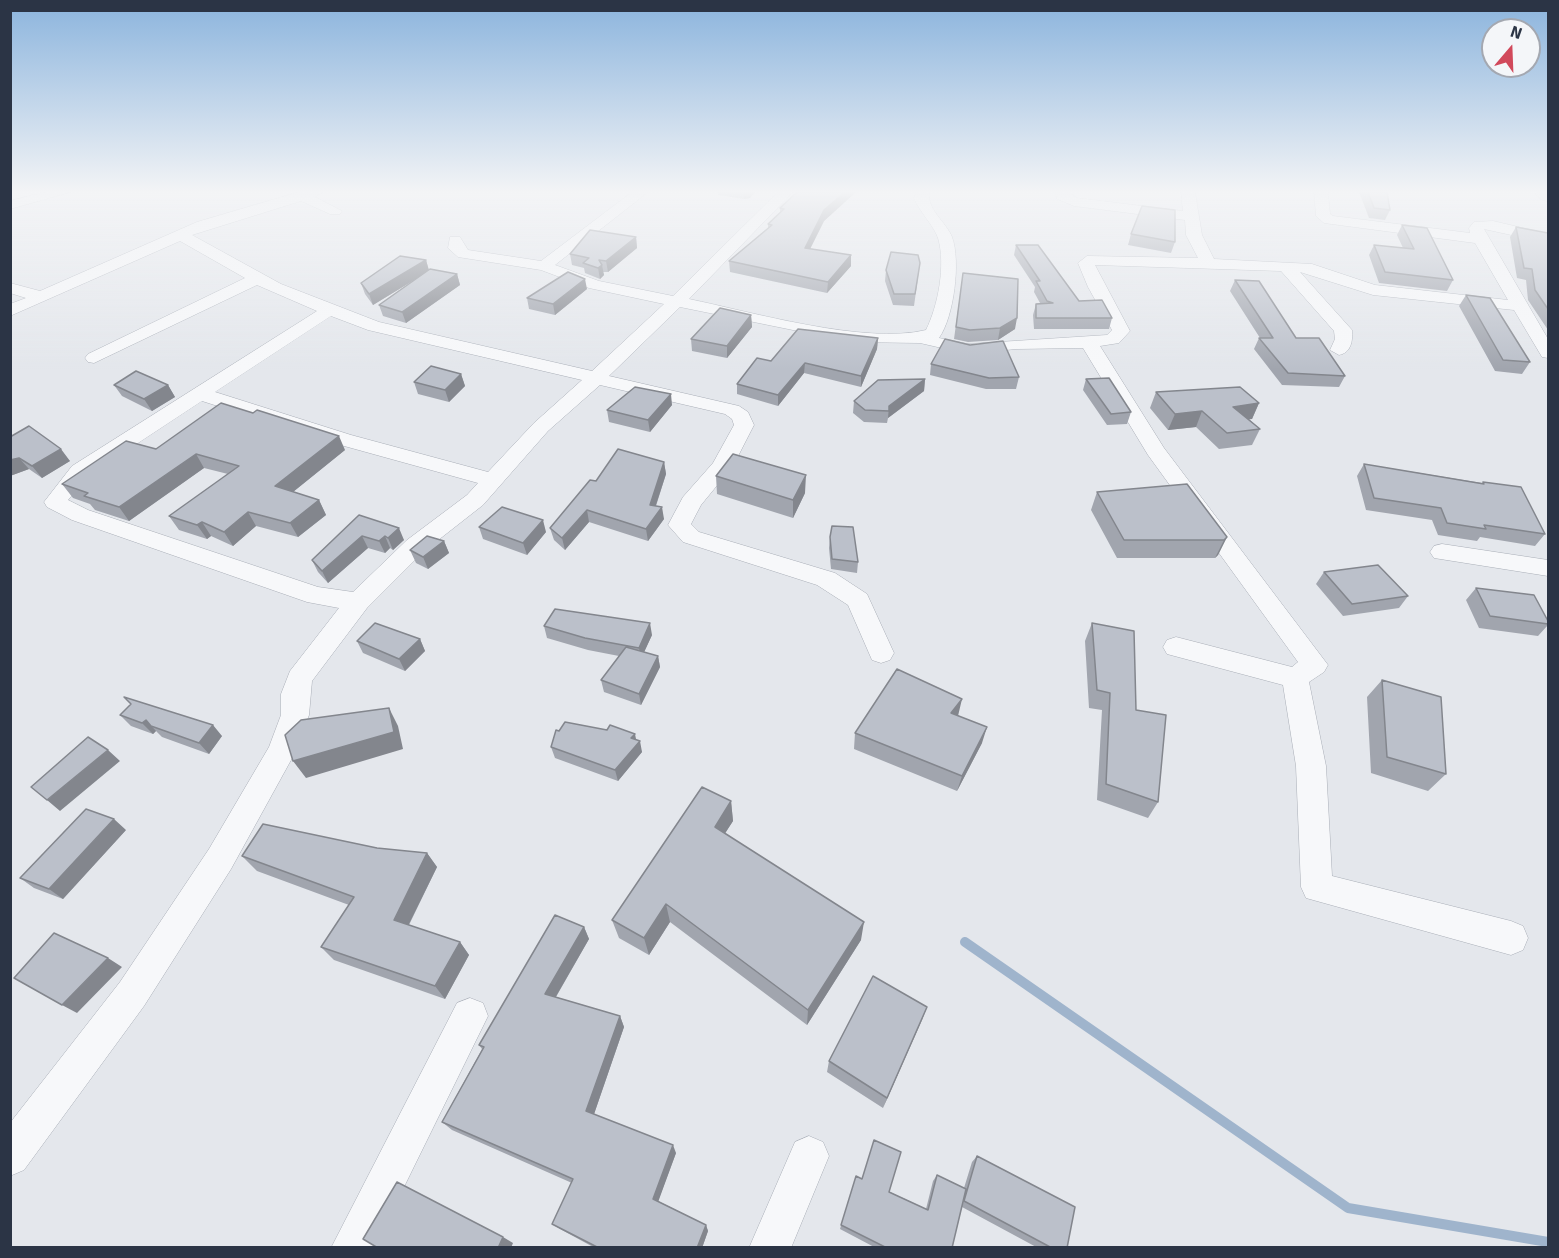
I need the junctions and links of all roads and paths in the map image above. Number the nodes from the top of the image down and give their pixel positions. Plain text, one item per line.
1 (149, 251) edge
2 (208, 251) edge
3 (459, 251) edge
4 (564, 251) edge
5 (727, 251) edge
6 (946, 251) edge
7 (1202, 251) edge
8 (1487, 251) edge
9 (1208, 263) junction
10 (544, 266) junction
11 (1286, 266) junction
12 (256, 279) junction
13 (10, 288) edge
14 (43, 297) junction
15 (677, 300) junction
16 (1520, 306) junction
17 (10, 311) edge
18 (328, 311) junction
19 (924, 338) junction
20 (1089, 343) junction
21 (1339, 350) dead end
22 (1548, 353) edge
23 (94, 358) dead end
24 (592, 379) junction
25 (199, 393) junction
26 (491, 480) junction
27 (1442, 552) dead end
28 (1548, 568) edge
29 (358, 602) junction
30 (1176, 647) dead end
31 (881, 653) dead end
32 (1295, 678) junction
33 (1511, 938) dead end
34 (470, 1016) dead end
35 (10, 1156) edge
36 (809, 1156) dead end
37 (352, 1248) edge
38 (770, 1248) edge

1 - 14 street
2 - 12 street
3 - 10 street
4 - 10 street
5 - 15 street
6 - 19 street
7 - 9 street
8 - 16 street
9 - 11 street
9 - 20 street
10 - 15 street
11 - 16 street
11 - 21 street
12 - 18 street
12 - 23 street
13 - 14 street
14 - 17 street
15 - 19 street
15 - 24 street
16 - 22 street
18 - 24 street
18 - 25 street
19 - 20 street
20 - 32 street
24 - 26 street
24 - 31 street
25 - 26 street
25 - 29 street
26 - 29 street
27 - 28 street
29 - 35 street
30 - 32 street
32 - 33 street
34 - 37 street
36 - 38 street

